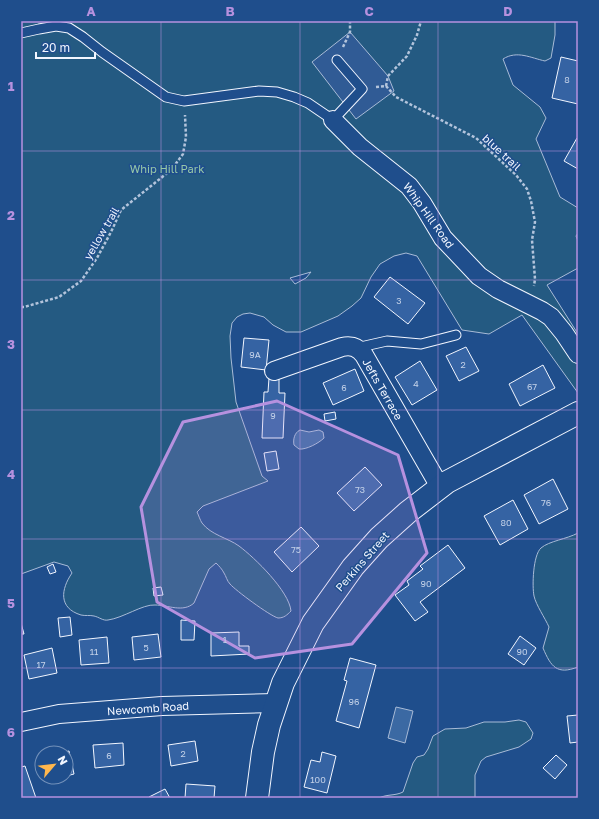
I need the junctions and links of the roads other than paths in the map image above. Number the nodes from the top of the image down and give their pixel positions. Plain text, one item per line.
1 (21, 33) edge
2 (338, 60) road end
3 (333, 120) junction
4 (456, 335) dead end
5 (356, 348) junction
6 (578, 354) edge
7 (274, 371) dead end
8 (578, 413) edge
9 (440, 487) junction
10 (275, 703) junction
11 (21, 722) edge
12 (257, 798) edge

1 - 3 lane
2 - 3 lane
3 - 6 street, Whip Hill Road
4 - 5 lane
5 - 7 street, Jefts Terrace
5 - 9 street, Jefts Terrace
8 - 9 street, Perkins Street
9 - 10 street, Perkins Street
10 - 11 street, Newcomb Road
10 - 12 street, Perkins Street

